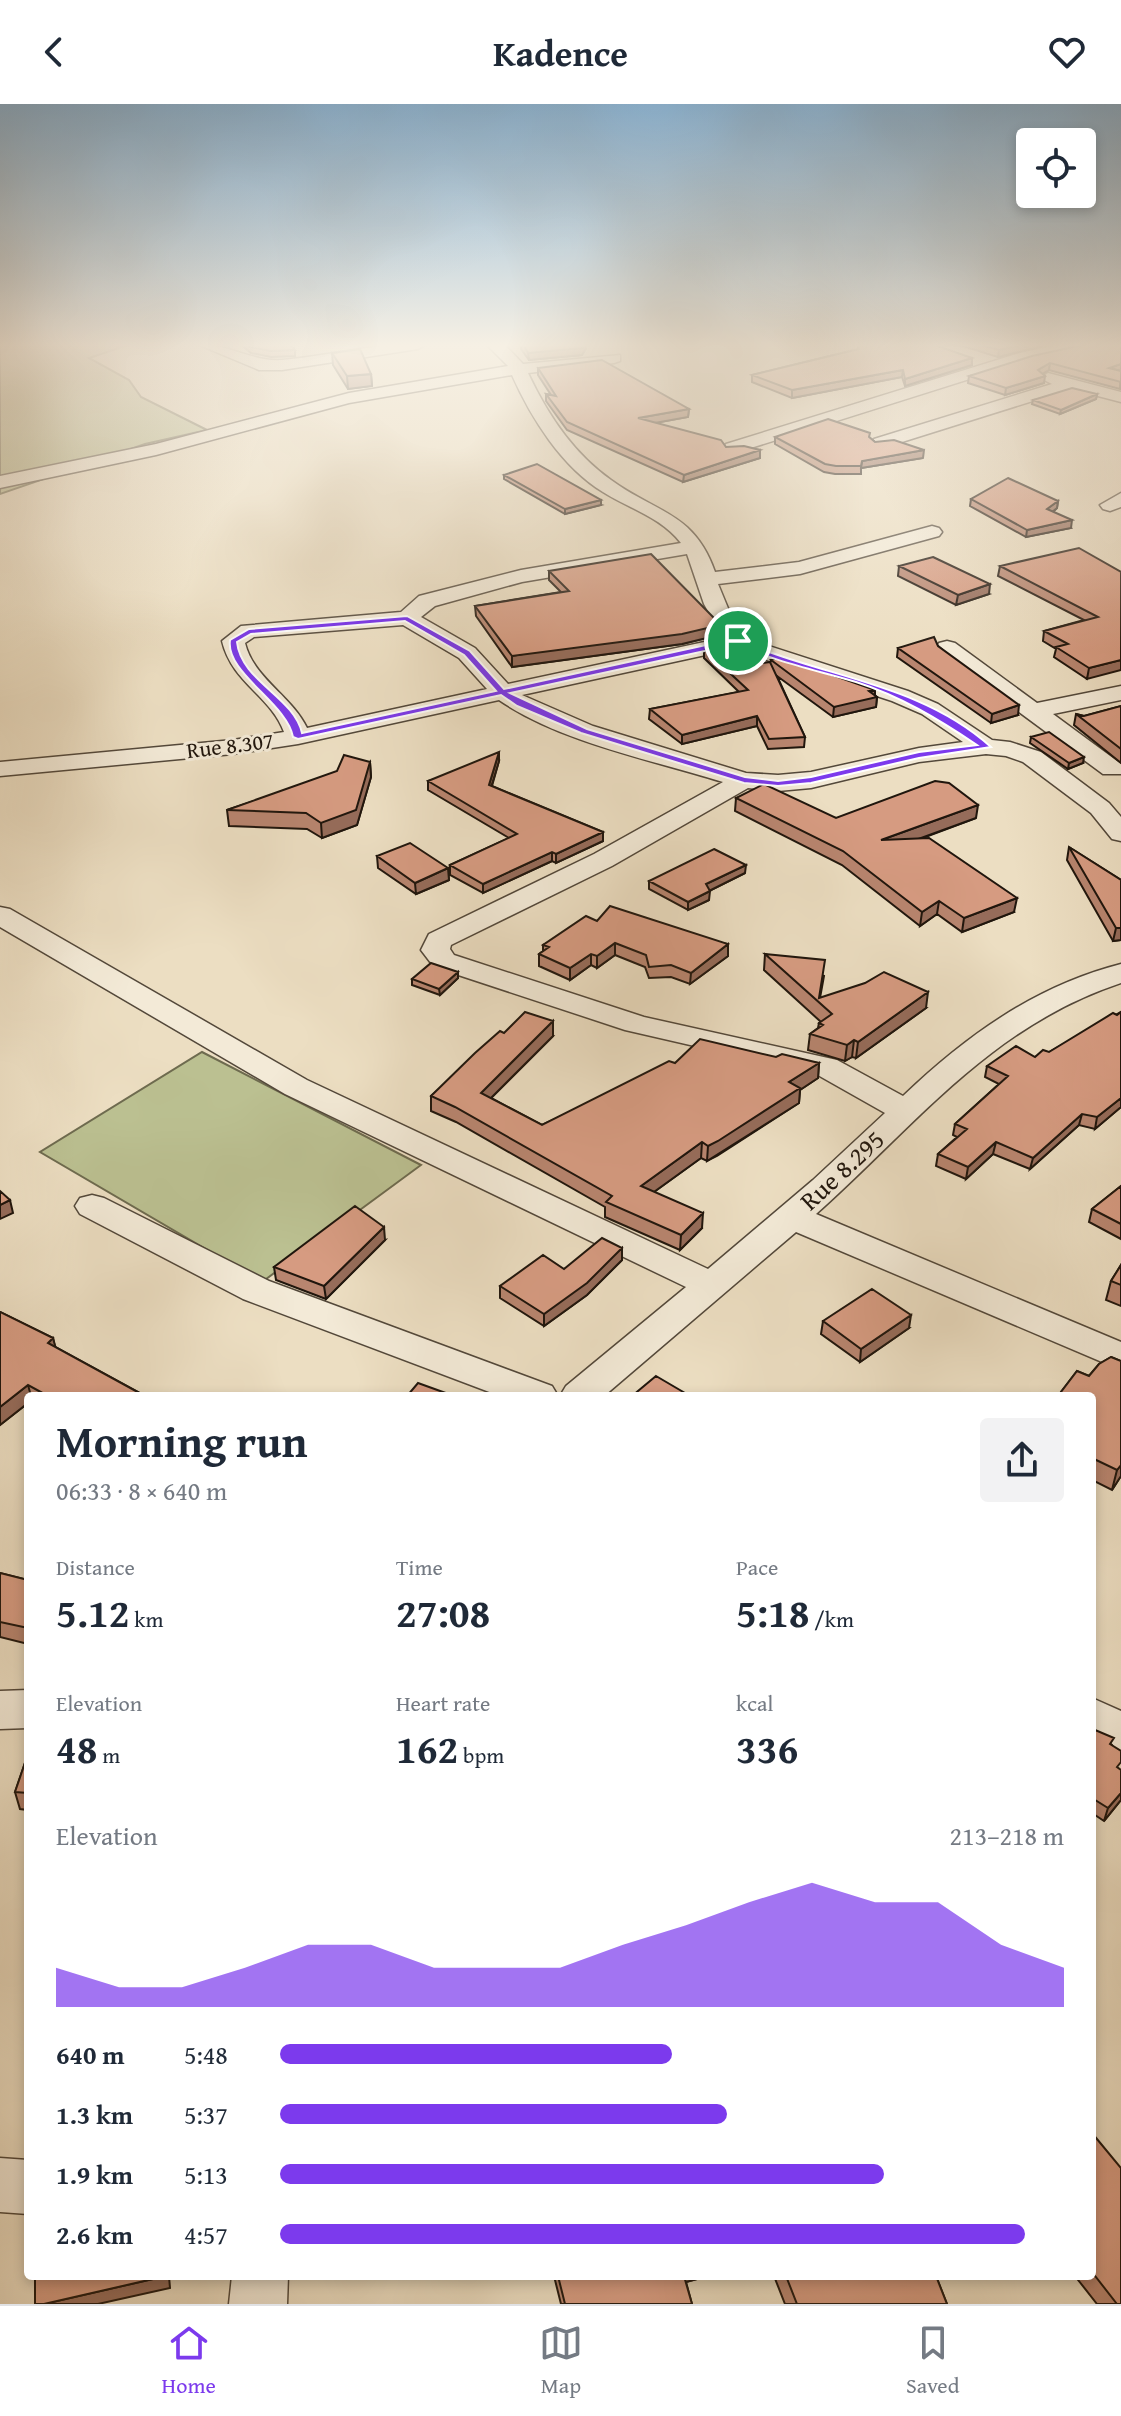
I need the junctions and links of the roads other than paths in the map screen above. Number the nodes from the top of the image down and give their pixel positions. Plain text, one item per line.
1 (162, 447) edge
2 (567, 447) edge
3 (736, 447) edge
4 (732, 448) edge
5 (0, 482) edge
6 (932, 532) dead end
7 (694, 547) junction
8 (704, 579) junction
9 (407, 618) junction
10 (738, 641) junction
11 (947, 648) edge
12 (502, 692) junction
13 (1121, 693) edge
14 (1034, 711) junction
15 (298, 737) junction
16 (986, 747) junction
17 (1116, 767) edge
18 (0, 769) edge
19 (744, 780) junction
20 (1067, 782) junction
21 (1121, 833) edge
22 (0, 915) edge
23 (1121, 973) edge
24 (904, 1111) junction
25 (92, 1206) dead end
26 (791, 1217) junction
27 (709, 1284) junction
28 (1121, 1357) edge
29 (528, 1392) edge
30 (584, 1392) edge
31 (24, 1709) edge
32 (0, 1710) edge
33 (1096, 1719) edge
34 (1121, 1734) edge
35 (0, 2185) edge
36 (24, 2187) edge
37 (260, 2280) edge
38 (258, 2304) edge

1 - 5 street
2 - 7 street
3 - 4 street
6 - 8 street
7 - 8 street
7 - 9 street
8 - 10 street
9 - 12 street
9 - 15 street
10 - 12 street, Rue 8.307
10 - 16 street
11 - 14 street
12 - 15 street, Rue 8.307
12 - 19 street
13 - 14 street
14 - 17 street
15 - 18 street, Rue 8.307
16 - 19 street
16 - 20 street
17 - 20 street
19 - 24 street
20 - 21 street
22 - 27 street
23 - 24 street, Rue 8.295
24 - 26 street, Rue 8.295
25 - 29 street
26 - 27 street, Rue 8.295
26 - 28 street
27 - 30 street, Rue 8.295
31 - 32 street
33 - 34 street
35 - 36 street
37 - 38 street

